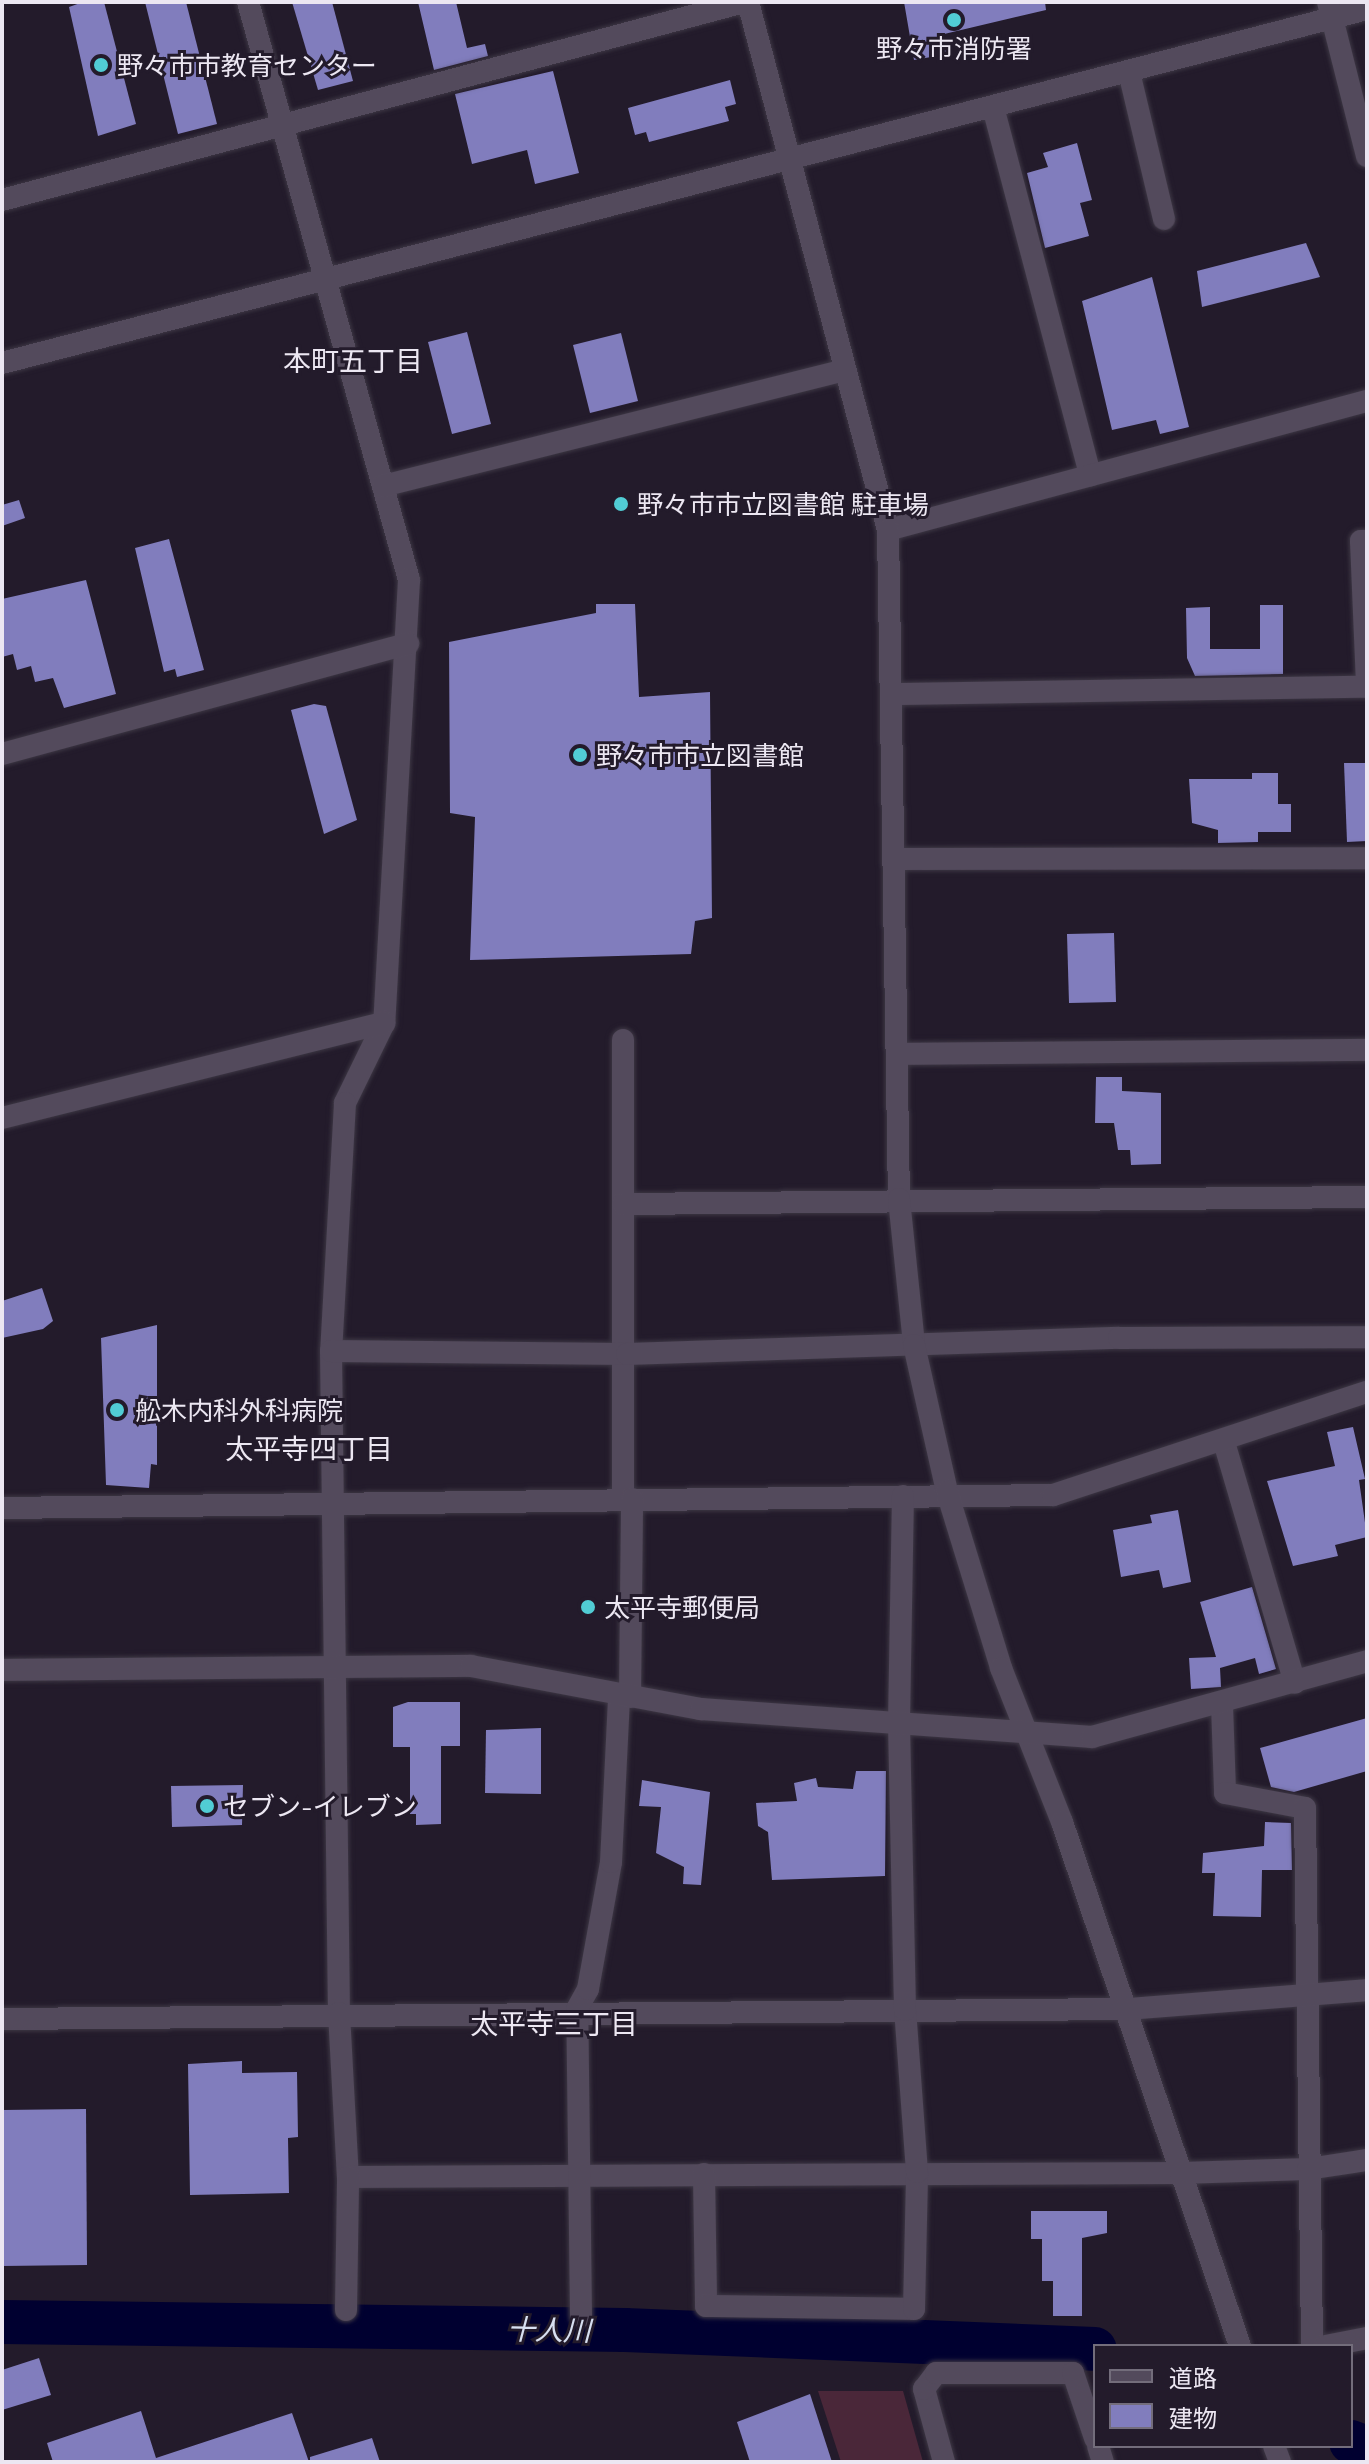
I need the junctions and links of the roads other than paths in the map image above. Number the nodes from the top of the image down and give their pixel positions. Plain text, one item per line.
1 (248, 2) edge
2 (746, 2) edge
3 (1367, 9) edge
4 (1331, 10) edge
5 (1129, 72) junction
6 (993, 107) junction
7 (281, 129) junction
8 (1367, 156) edge
9 (788, 161) junction
10 (2, 200) edge
11 (1164, 219) dead end
12 (322, 279) junction
13 (2, 363) edge
14 (844, 370) junction
15 (1367, 401) edge
16 (1090, 475) junction
17 (383, 486) junction
18 (888, 530) junction
19 (1367, 541) edge
20 (408, 644) junction
21 (1366, 687) edge
22 (895, 694) junction
23 (2, 754) edge
24 (1367, 858) edge
25 (897, 859) junction
26 (384, 1023) junction
27 (623, 1040) dead end
28 (1367, 1050) edge
29 (897, 1054) junction
30 (2, 1118) edge
31 (1367, 1197) edge
32 (899, 1199) junction
33 (623, 1204) junction
34 (1367, 1337) edge
35 (914, 1345) junction
36 (331, 1351) junction
37 (627, 1354) junction
38 (1367, 1392) edge
39 (1224, 1442) junction
40 (947, 1492) junction
41 (903, 1496) junction
42 (628, 1500) junction
43 (336, 1504) junction
44 (2, 1508) edge
45 (1367, 1661) edge
46 (333, 1665) junction
47 (2, 1670) edge
48 (1295, 1683) junction
49 (624, 1696) junction
50 (1222, 1705) junction
51 (899, 1723) junction
52 (1031, 1732) junction
53 (1367, 1990) edge
54 (1310, 1994) junction
55 (577, 2009) junction
56 (1128, 2009) junction
57 (905, 2010) junction
58 (339, 2013) junction
59 (2, 2019) edge
60 (1367, 2160) edge
61 (1308, 2169) junction
62 (917, 2172) junction
63 (579, 2173) junction
64 (1181, 2173) junction
65 (704, 2174) junction
66 (348, 2177) junction
67 (346, 2310) dead end
68 (581, 2316) dead end
69 (1367, 2338) edge
70 (1239, 2344) edge
71 (1312, 2344) edge
72 (1336, 2344) edge
73 (1093, 2432) edge
74 (944, 2462) edge

1 - 7 street
2 - 7 street
2 - 9 street
3 - 4 street
4 - 5 street
4 - 8 street
5 - 6 street
5 - 11 street
6 - 9 street
6 - 16 street
7 - 10 street
7 - 12 street
9 - 12 street
9 - 14 street
12 - 13 street
12 - 17 street
14 - 17 street
14 - 18 street
15 - 16 street
16 - 18 street
17 - 20 street
18 - 22 street
19 - 21 street
20 - 23 street
20 - 26 street
21 - 22 street
22 - 25 street
24 - 25 street
25 - 29 street
26 - 30 street
26 - 36 street
27 - 33 street
28 - 29 street
29 - 32 street
31 - 32 street
32 - 33 street
32 - 35 street
33 - 37 street
34 - 35 street
35 - 37 street
35 - 40 street
36 - 37 street
36 - 43 street
37 - 42 street
38 - 39 street
39 - 40 street
39 - 48 street
40 - 41 street
40 - 52 street
41 - 42 street
41 - 51 street
42 - 43 street
42 - 49 street
43 - 44 street
43 - 46 street
45 - 48 street
46 - 47 street
46 - 49 street
46 - 58 street
48 - 50 street
49 - 51 street
49 - 55 street
50 - 52 street
50 - 54 street
51 - 52 street
51 - 57 street
52 - 56 street
53 - 54 street
54 - 56 street
54 - 61 street
55 - 57 street
55 - 58 street
55 - 63 street
56 - 57 street
56 - 64 street
57 - 62 street
58 - 59 street
58 - 66 street
60 - 61 street
61 - 64 street
61 - 71 street
62 - 64 street
62 - 65 street
62 - 65 street
63 - 65 street
63 - 66 street
63 - 68 street
64 - 70 street
66 - 67 street
69 - 72 street
73 - 74 street

